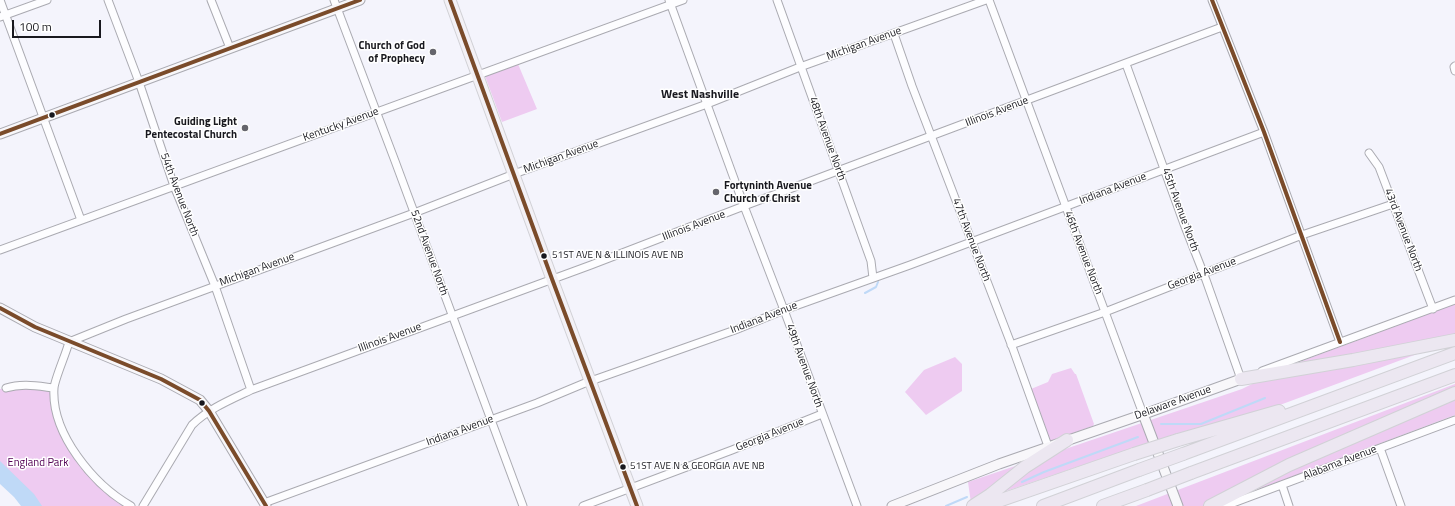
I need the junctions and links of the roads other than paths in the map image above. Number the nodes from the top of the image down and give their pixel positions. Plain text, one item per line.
1 (0, 0) edge
2 (47, 0) edge
3 (108, 0) edge
4 (210, 0) edge
5 (360, 0) edge
6 (450, 0) edge
7 (683, 0) edge
8 (777, 0) edge
9 (987, 0) edge
10 (1212, 0) edge
11 (669, 2) edge
12 (335, 4) edge
13 (3, 16) edge
14 (1222, 27) junction
15 (894, 34) junction
16 (230, 48) junction
17 (1126, 64) junction
18 (800, 67) junction
19 (478, 75) junction
20 (138, 82) junction
21 (1026, 101) junction
22 (707, 104) junction
23 (377, 112) junction
24 (44, 118) junction
25 (1264, 132) junction
26 (0, 134) edge
27 (931, 137) junction
28 (1369, 153) dead end
29 (1165, 169) junction
30 (839, 171) junction
31 (514, 174) junction
32 (174, 186) junction
33 (1393, 204) junction
34 (744, 206) junction
35 (1066, 206) junction
36 (414, 212) junction
37 (81, 220) junction
38 (1302, 235) junction
39 (971, 242) junction
40 (0, 250) edge
41 (1204, 273) junction
42 (873, 278) junction
43 (552, 279) junction
44 (215, 286) junction
45 (1455, 300) edge
46 (0, 308) edge
47 (1433, 308) junction
48 (784, 310) junction
49 (1105, 312) junction
50 (453, 316) junction
51 (1455, 340) edge
52 (69, 342) junction
53 (1340, 342) junction
54 (1011, 346) junction
55 (1455, 353) edge
56 (1455, 375) edge
57 (1241, 379) junction
58 (591, 382) junction
59 (6, 388) dead end
60 (54, 388) junction
61 (251, 390) junction
62 (1455, 393) edge
63 (1323, 402) junction
64 (209, 411) junction
65 (822, 414) junction
66 (1143, 414) junction
67 (492, 419) junction
68 (1455, 420) edge
69 (1067, 440) junction
70 (1048, 446) junction
71 (1380, 448) junction
72 (1282, 485) junction
73 (631, 488) junction
74 (265, 504) edge
75 (131, 506) edge
76 (143, 506) edge
77 (524, 506) edge
78 (583, 506) edge
79 (637, 506) edge
80 (857, 506) edge
81 (892, 506) edge
82 (973, 506) edge
83 (984, 506) edge
84 (1043, 506) edge
85 (1103, 506) edge
86 (1178, 506) edge
87 (1210, 506) edge
88 (1225, 506) edge
89 (1289, 506) edge
90 (1402, 506) edge

1 - 13 street
2 - 13 street
3 - 20 street, 54th Avenue North
4 - 16 street
5 - 12 street
6 - 19 main road
7 - 11 street, Kentucky Avenue
8 - 18 street, 48th Avenue North
9 - 15 street, Michigan Avenue
9 - 21 street, 46th Avenue North
10 - 14 street
11 - 19 street, Kentucky Avenue
11 - 22 street, 49th Avenue North
12 - 16 street
12 - 23 street, 52nd Avenue North
13 - 24 street
14 - 17 street, Illinois Avenue
14 - 25 street
15 - 18 street, Michigan Avenue
15 - 27 street, 47th Avenue North
16 - 20 street
17 - 21 street, Illinois Avenue
17 - 29 street, 45th Avenue North
18 - 22 street, Michigan Avenue
18 - 30 street, 48th Avenue North
19 - 23 street, Kentucky Avenue
19 - 31 main road
20 - 24 street
20 - 32 street, 54th Avenue North
21 - 27 street, Illinois Avenue
21 - 35 street, 46th Avenue North
22 - 31 street, Michigan Avenue
22 - 34 street, 49th Avenue North
23 - 32 street, Kentucky Avenue
23 - 36 street, 52nd Avenue North
24 - 26 street
24 - 37 street
25 - 29 street, Indiana Avenue
25 - 38 street
27 - 30 street, Illinois Avenue
27 - 39 street, 47th Avenue North
28 - 33 street, 43rd Avenue North
29 - 35 street, Indiana Avenue
29 - 41 street, 45th Avenue North
30 - 34 street, Illinois Avenue
30 - 42 street, 48th Avenue North
31 - 36 street, Michigan Avenue
31 - 43 main road
32 - 37 street, Kentucky Avenue
32 - 44 street, 54th Avenue North
33 - 38 street, Georgia Avenue
33 - 47 street, 43rd Avenue North
34 - 43 street, Illinois Avenue
34 - 48 street, 49th Avenue North
35 - 39 street, Indiana Avenue
35 - 49 street, 46th Avenue North
36 - 44 street, Michigan Avenue
36 - 50 street, 52nd Avenue North
37 - 40 street, Kentucky Avenue
38 - 41 street, Georgia Avenue
38 - 53 street
39 - 42 street, Indiana Avenue
39 - 54 street, 47th Avenue North
41 - 49 street, Georgia Avenue
41 - 57 street, 45th Avenue North
42 - 48 street, Indiana Avenue
43 - 50 street, Illinois Avenue
43 - 58 main road
44 - 52 street, Michigan Avenue
44 - 61 street, 54th Avenue North
45 - 47 street, Delaware Avenue
46 - 52 street
47 - 53 street, Delaware Avenue
48 - 58 street, Indiana Avenue
48 - 65 street, 49th Avenue North
49 - 54 street, Georgia Avenue
49 - 66 street, 46th Avenue North
50 - 61 street, Illinois Avenue
50 - 67 street, 52nd Avenue North
51 - 57 highway
52 - 60 street
52 - 64 street
53 - 57 street, Delaware Avenue
54 - 70 street, 47th Avenue North
55 - 63 highway
56 - 85 highway, bridge
57 - 66 street, Delaware Avenue
58 - 67 street, Indiana Avenue
58 - 73 main road
59 - 60 street
60 - 75 street
61 - 64 street, Illinois Avenue
62 - 87 highway
63 - 83 highway, bridge
63 - 84 highway, bridge
64 - 74 street
64 - 76 street, Illinois Avenue
65 - 73 street, Georgia Avenue
65 - 80 street, 49th Avenue North
66 - 69 street, Delaware Avenue
66 - 86 street, 46th Avenue North
67 - 74 street, Indiana Avenue
67 - 77 street, 52nd Avenue North
68 - 71 street, Alabama Avenue
69 - 70 street, Delaware Avenue
69 - 82 highway
70 - 81 street, Delaware Avenue
71 - 72 street, Alabama Avenue
71 - 90 street
72 - 88 street, Alabama Avenue
72 - 89 street
73 - 78 street, Georgia Avenue
73 - 79 main road

